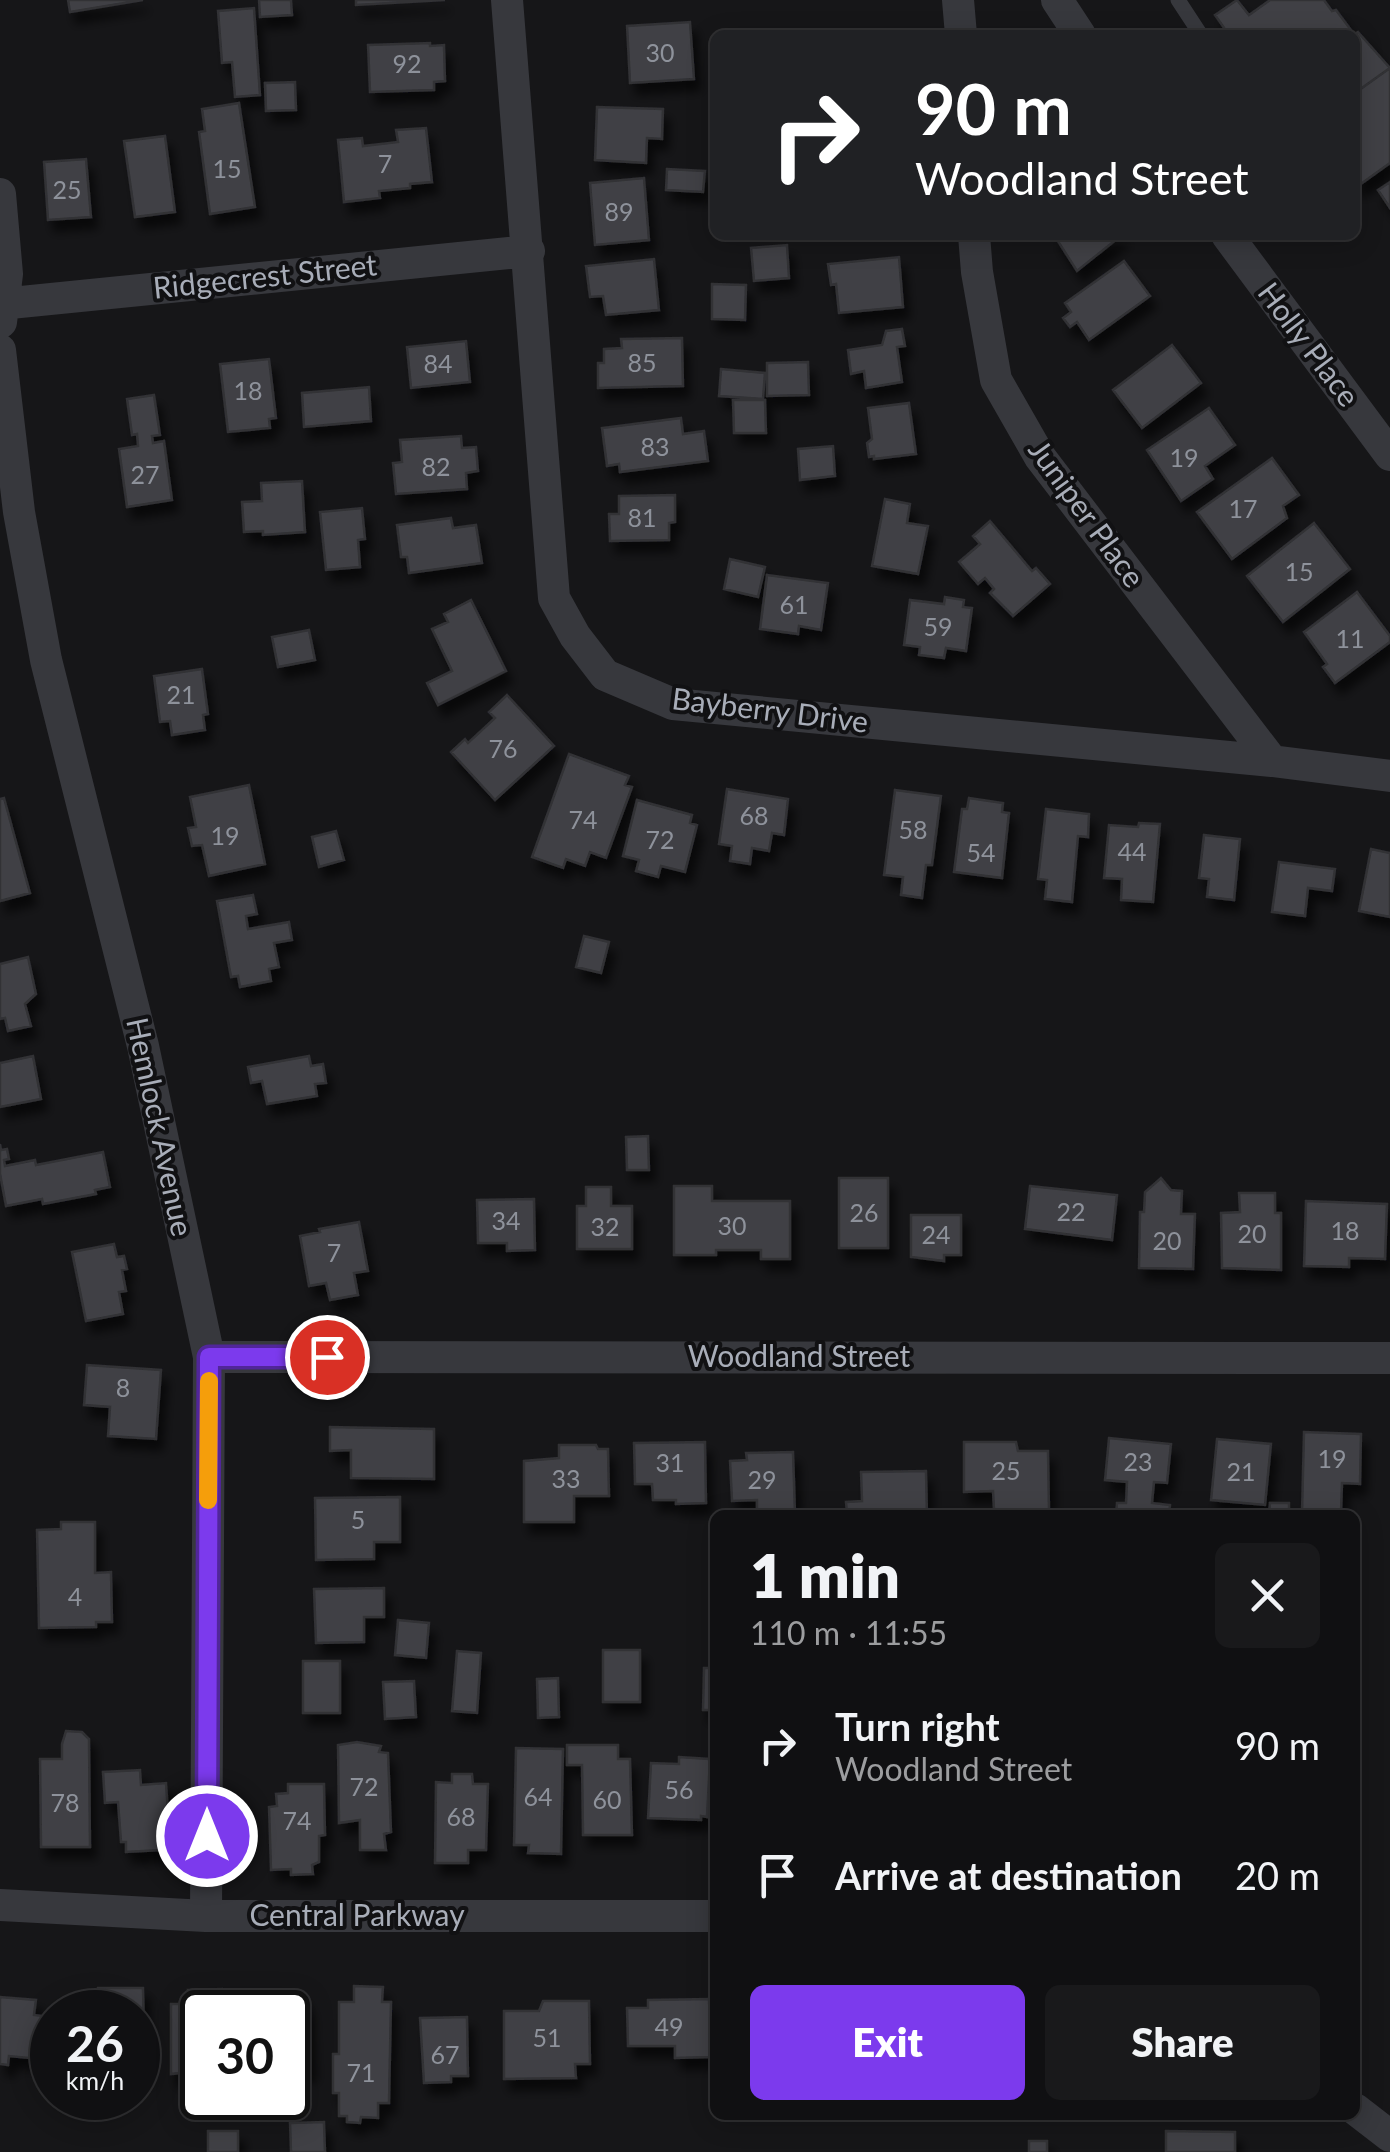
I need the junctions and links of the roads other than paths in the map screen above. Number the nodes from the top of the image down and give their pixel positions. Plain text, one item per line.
1 (507, 0) edge
2 (958, 0) edge
3 (1056, 0) edge
4 (1178, 0) edge
5 (960, 30) edge
6 (1077, 30) edge
7 (1198, 30) edge
8 (0, 194) edge
9 (974, 240) edge
10 (1231, 240) edge
11 (529, 251) junction
12 (1, 312) edge
13 (0, 350) edge
14 (1390, 455) edge
15 (1272, 761) junction
16 (1390, 776) edge
17 (209, 1357) junction
18 (1390, 1358) edge
19 (0, 1905) edge
20 (206, 1916) junction
21 (710, 1916) edge
22 (1360, 2113) edge
23 (1390, 2136) edge

1 - 11 street, Bayberry Drive
2 - 5 street
3 - 6 street
4 - 7 lane
8 - 12 street
9 - 15 street, Juniper Place
10 - 14 street, Holly Place
11 - 12 street, Ridgecrest Street
11 - 15 street, Bayberry Drive
13 - 17 street, Hemlock Avenue
15 - 16 street, Bayberry Drive
17 - 18 street, Woodland Street
17 - 20 street, Hemlock Avenue
19 - 20 street, Central Parkway
20 - 21 street, Central Parkway
22 - 23 street

